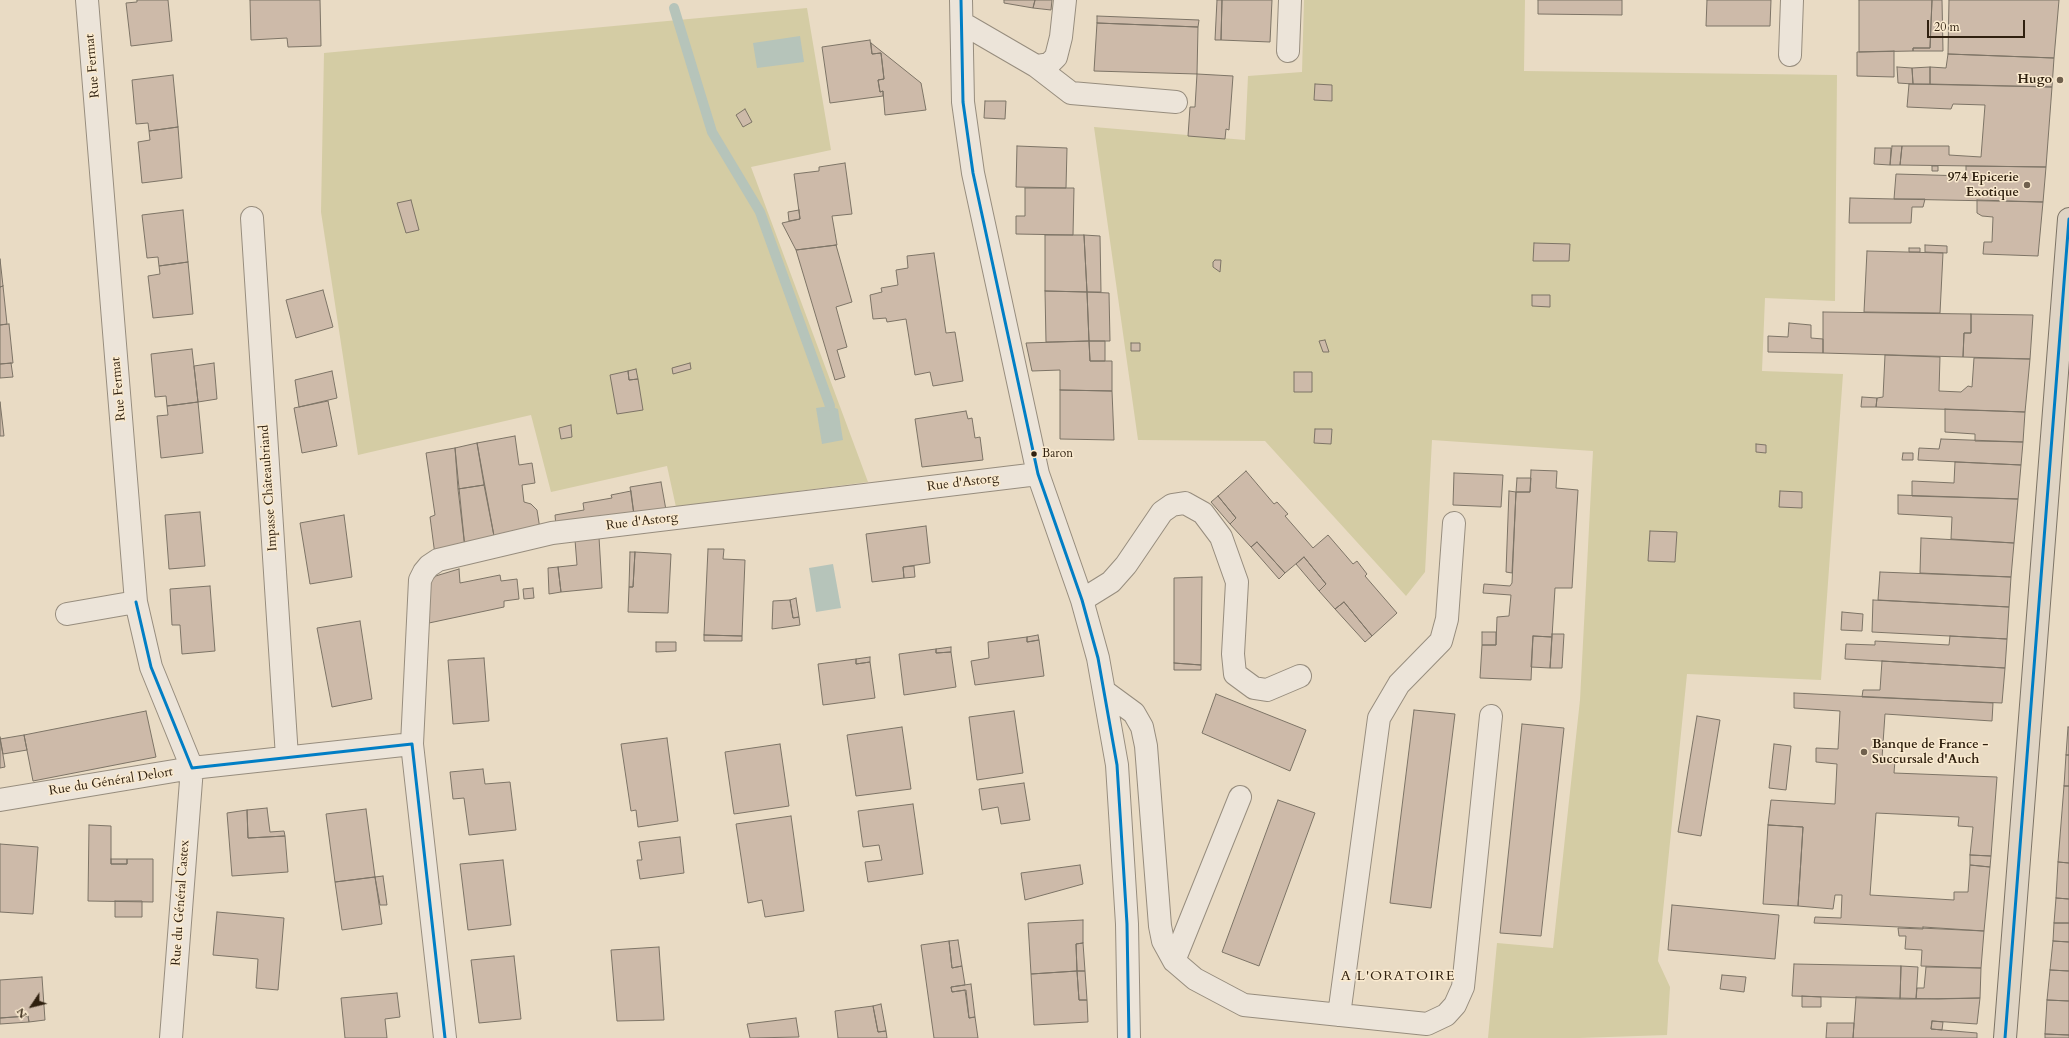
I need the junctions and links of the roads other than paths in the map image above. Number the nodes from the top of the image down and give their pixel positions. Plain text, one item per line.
1 (87, 0) edge
2 (961, 0) edge
3 (1065, 0) edge
4 (1290, 0) edge
5 (1792, 0) edge
6 (962, 23) junction
7 (1288, 50) dead end
8 (1790, 55) dead end
9 (1036, 66) junction
10 (1176, 102) dead end
11 (252, 218) dead end
12 (2069, 220) edge
13 (1038, 474) junction
14 (1454, 523) dead end
15 (1082, 600) junction
16 (136, 602) junction
17 (67, 614) dead end
18 (1300, 676) dead end
19 (1104, 690) junction
20 (1491, 716) dead end
21 (412, 744) junction
22 (287, 758) junction
23 (192, 768) junction
24 (1240, 797) dead end
25 (0, 800) edge
26 (1174, 961) junction
27 (1339, 1015) junction
28 (171, 1038) edge
29 (445, 1038) edge
30 (1129, 1038) edge
31 (2005, 1038) edge

1 - 16 street, Rue Fermat
2 - 6 street
3 - 9 street
4 - 7 street
5 - 8 street
6 - 9 street
6 - 13 street
9 - 10 street
11 - 22 street, Impasse Châteaubriand
12 - 31 main road
13 - 15 street
13 - 21 street, Rue d'Astorg
14 - 27 street
15 - 18 street
15 - 19 street
16 - 17 street
16 - 23 street, Rue Fermat
19 - 26 street
19 - 30 street
20 - 27 street
21 - 22 street, Rue du Général Delort
21 - 29 street, Rue d'Astorg
22 - 23 street, Rue du Général Delort
23 - 25 street, Rue du Général Delort
23 - 28 street, Rue du Général Castex
24 - 26 street
26 - 27 street

